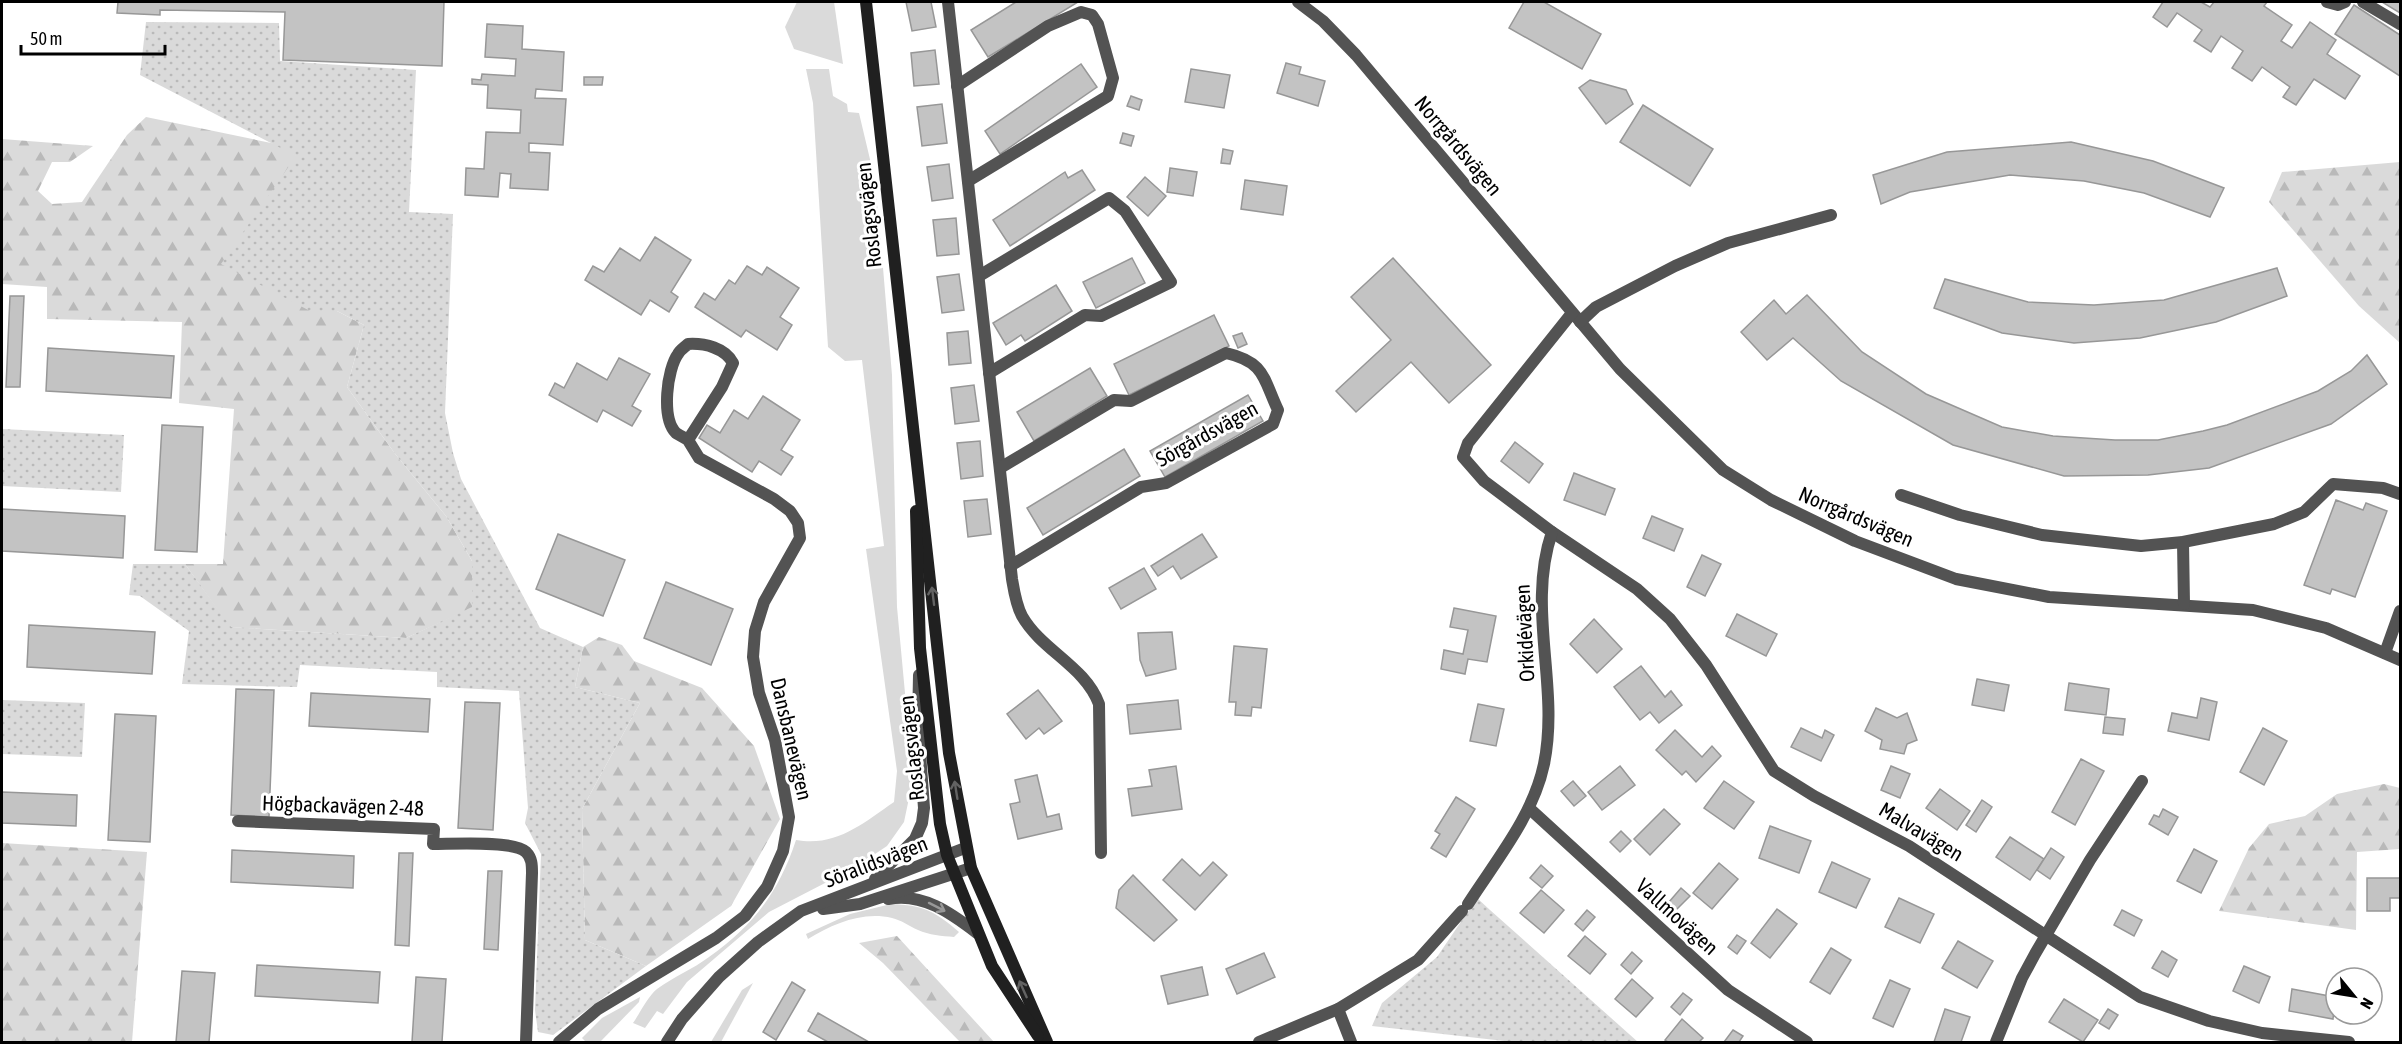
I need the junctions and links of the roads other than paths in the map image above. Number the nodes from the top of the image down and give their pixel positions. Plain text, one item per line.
1 (866, 2) edge
2 (948, 2) edge
3 (1298, 2) edge
4 (2327, 2) edge
5 (2345, 2) edge
6 (2363, 2) edge
7 (2400, 24) edge
8 (957, 86) junction
9 (968, 181) junction
10 (1831, 215) dead end
11 (979, 276) junction
12 (1576, 318) junction
13 (989, 373) junction
14 (913, 423) junction
15 (688, 440) junction
16 (1000, 468) junction
17 (2400, 494) edge
18 (1901, 495) dead end
19 (1552, 532) junction
20 (2183, 542) junction
21 (1010, 566) junction
22 (2184, 604) junction
23 (2400, 611) edge
24 (920, 648) junction
25 (2385, 653) junction
26 (2400, 660) edge
27 (2142, 781) dead end
28 (1530, 808) junction
29 (238, 821) dead end
30 (965, 848) junction
31 (1101, 853) dead end
32 (947, 855) junction
33 (971, 868) junction
34 (953, 872) junction
35 (872, 882) junction
36 (860, 904) junction
37 (801, 911) junction
38 (977, 933) junction
39 (2047, 936) junction
40 (1338, 1009) junction
41 (562, 1040) edge
42 (526, 1042) edge
43 (667, 1042) edge
44 (1045, 1042) edge
45 (1259, 1042) edge
46 (1351, 1042) edge
47 (1807, 1042) edge
48 (1996, 1042) edge
49 (2349, 1042) edge

1 - 14 main road, Roslagsvägen
2 - 8 street
3 - 12 street, Norrgårdsvägen
4 - 5 street
6 - 7 street
8 - 9 street
8 - 9 street
9 - 11 street
10 - 12 street
11 - 13 street
11 - 13 street
12 - 19 street
12 - 22 street, Norrgårdsvägen
13 - 16 street
14 - 24 main road, Roslagsvägen
30 -> 14 main road, Roslagsvägen
15 - 15 street, Dansbanevägen
15 - 41 street, Dansbanevägen
16 - 21 street
16 - 21 street, Sörgårdsvägen
17 - 20 street, Norrgårdsvägen
18 - 20 street, Norrgårdsvägen
19 - 28 street, Orkidévägen
19 - 39 street, Malvavägen
20 - 22 street
21 - 31 street
22 - 25 street, Norrgårdsvägen
23 - 25 street
24 - 32 main road, Roslagsvägen
24 - 35 street
25 - 26 street, Norrgårdsvägen
27 - 39 street
28 - 40 street, Orkidévägen
28 - 47 street, Vallmovägen
29 - 42 street, Högbackavägen 2-48
30 - 32 street, Söralidsvägen
30 - 33 main road, Roslagsvägen
32 - 34 main road, Roslagsvägen
32 - 35 street, Söralidsvägen
33 - 34 street, Söralidsvägen
44 -> 33 main road, Roslagsvägen
34 - 36 street, Söralidsvägen
34 - 38 main road, Roslagsvägen
35 - 37 street, Söralidsvägen
36 - 37 street, Söralidsvägen
36 -> 38 street
37 - 43 street, Söralidsvägen
38 - 44 main road, Roslagsvägen
39 - 48 street
39 - 49 street, Malvavägen
40 - 45 street, Orkidévägen
40 - 46 street

